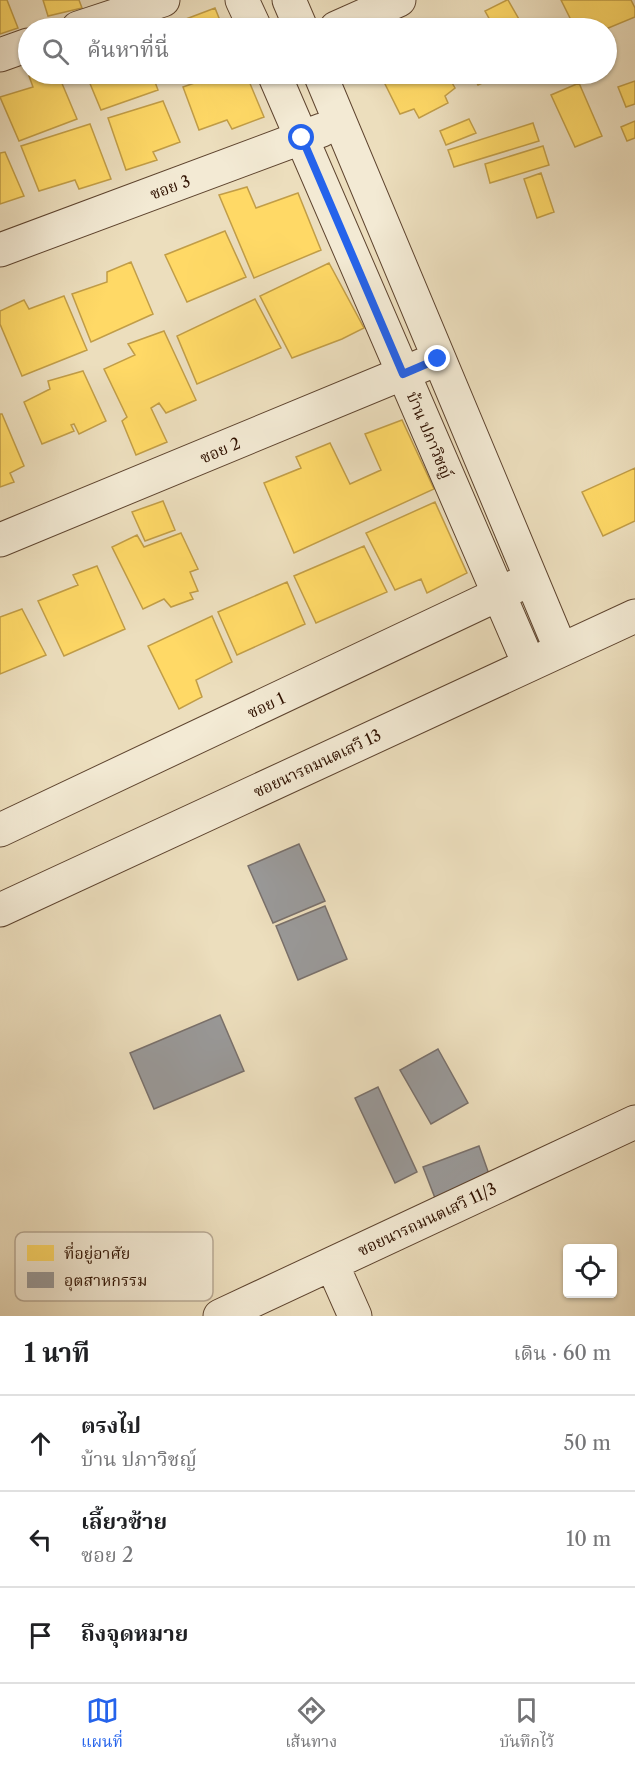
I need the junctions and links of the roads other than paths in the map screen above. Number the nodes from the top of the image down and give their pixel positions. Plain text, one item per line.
1 (163, 0) edge
2 (242, 0) edge
3 (289, 0) edge
4 (399, 0) edge
5 (108, 18) edge
6 (250, 18) edge
7 (297, 18) edge
8 (358, 18) edge
9 (18, 49) edge
10 (0, 55) edge
11 (278, 84) edge
12 (324, 84) edge
13 (340, 123) junction
14 (302, 138) junction
15 (0, 250) edge
16 (438, 359) junction
17 (403, 374) junction
18 (0, 540) edge
19 (531, 579) junction
20 (499, 596) junction
21 (635, 616) edge
22 (561, 650) junction
23 (529, 664) junction
24 (0, 830) edge
25 (0, 910) edge
26 (635, 1122) edge
27 (332, 1264) junction
28 (220, 1316) edge
29 (355, 1316) edge

1 - 5 street
2 - 6 street
3 - 7 street
4 - 8 street
9 - 10 street
11 - 14 street, บ้าน ปภาวิชญ์
12 - 13 street
13 - 14 street, ซอย 3
13 - 16 street
14 - 15 street, ซอย 3
14 - 17 street, บ้าน ปภาวิชญ์
16 - 17 street, ซอย 2
16 - 19 street
17 - 18 street, ซอย 2
17 - 20 street, บ้าน ปภาวิชญ์
19 - 20 street, ซอย 1
19 - 22 street
20 - 23 street, บ้าน ปภาวิชญ์
20 - 24 street, ซอย 1
21 - 22 street, ซอยนารถมนตเสวี 13
22 - 23 street, ซอยนารถมนตเสวี 13
23 - 25 street, ซอยนารถมนตเสวี 13
26 - 27 street, ซอยนารถมนตเสวี 11/3
27 - 28 street, ซอยนารถมนตเสวี 11/3
27 - 29 street

